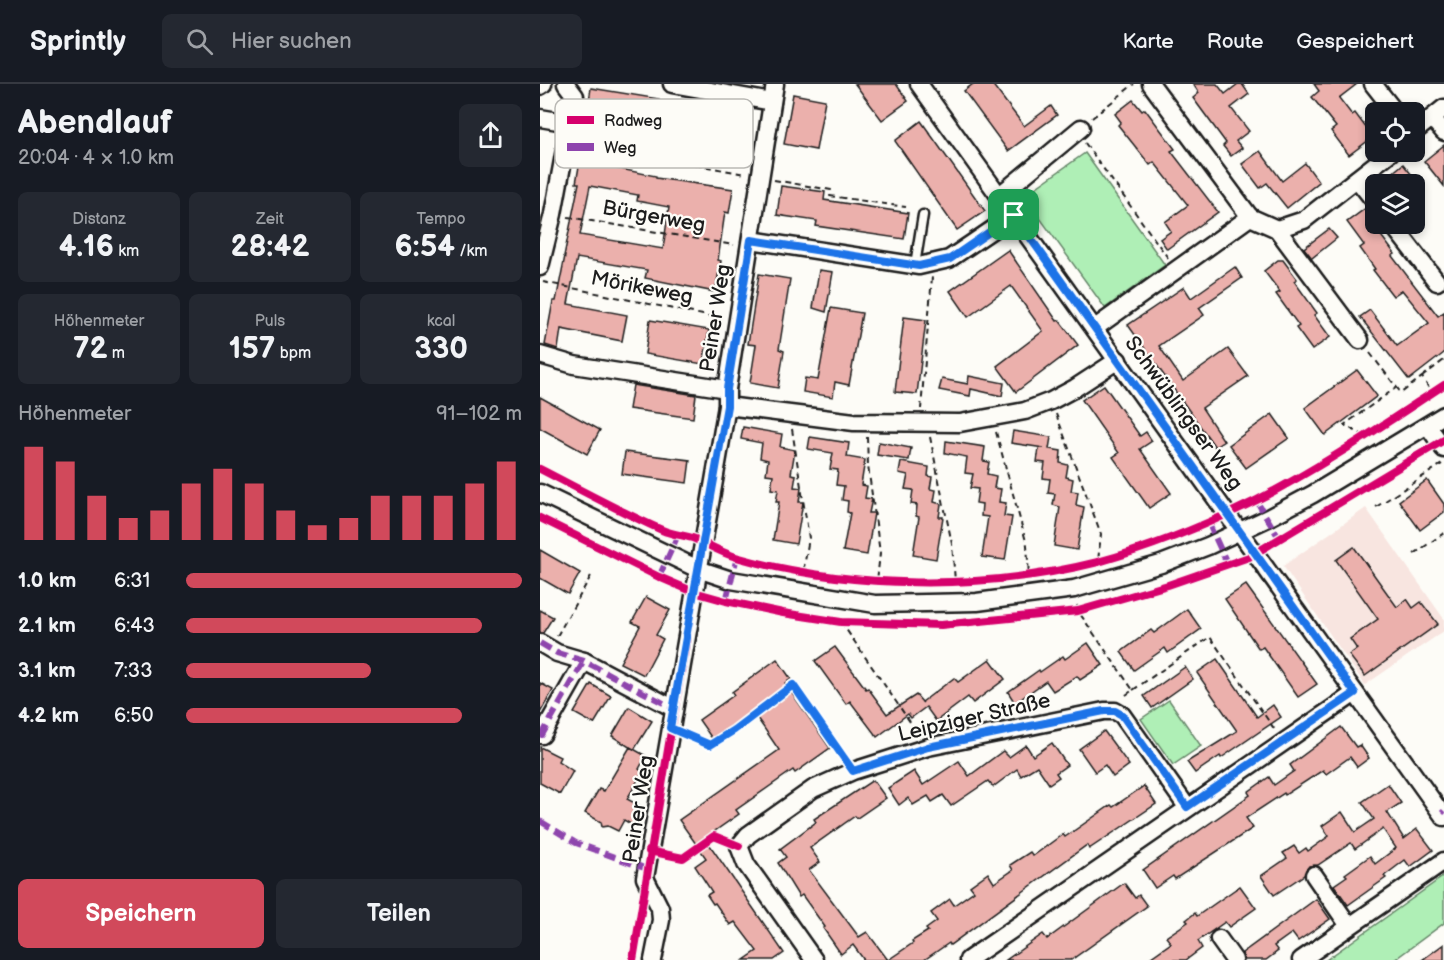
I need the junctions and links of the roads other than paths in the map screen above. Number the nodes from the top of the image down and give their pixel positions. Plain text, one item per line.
1 (566, 84) edge
2 (672, 84) edge
3 (775, 84) edge
4 (919, 84) edge
5 (1151, 84) edge
6 (1373, 84) edge
7 (574, 99) edge
8 (772, 102) junction
9 (1387, 102) edge
10 (1438, 113) edge
11 (540, 118) edge
12 (555, 120) edge
13 (1425, 123) edge
14 (1079, 129) road end
15 (1444, 132) edge
16 (1378, 162) edge
17 (562, 168) edge
18 (1357, 179) junction
19 (1365, 189) edge
20 (1000, 195) junction
21 (923, 215) dead end
22 (1014, 215) junction
23 (1250, 217) junction
24 (1277, 230) junction
25 (1400, 234) edge
26 (750, 244) junction
27 (915, 265) junction
28 (540, 267) edge
29 (1437, 282) dead end
30 (1095, 328) junction
31 (1360, 340) road end
32 (540, 355) edge
33 (1118, 360) junction
34 (727, 389) junction
35 (727, 406) junction
36 (1444, 415) edge
37 (1428, 426) junction
38 (1444, 449) edge
39 (540, 493) edge
40 (1241, 531) junction
41 (698, 569) junction
42 (545, 646) edge
43 (584, 660) junction
44 (1355, 693) junction
45 (673, 708) junction
46 (540, 734) edge
47 (1187, 807) junction
48 (1444, 817) edge
49 (1444, 861) edge
50 (1314, 875) dead end
51 (1349, 926) junction
52 (1219, 939) dead end
53 (653, 960) edge
54 (814, 960) edge
55 (968, 960) edge
56 (1234, 960) edge
57 (1301, 960) edge

1 - 7 street
2 - 8 street
3 - 8 street, Peiner Weg
4 - 20 street, Schwüblingser Weg
5 - 23 street
6 - 9 street
8 - 26 street, Peiner Weg
10 - 13 street
10 - 15 street
11 - 12 street
14 - 20 street
16 - 18 street
17 - 28 street
18 - 19 street
18 - 24 street
20 - 22 street, Schwüblingser Weg
21 - 27 lane
22 - 27 street
22 - 30 street, Schwüblingser Weg
23 - 24 street
23 - 30 street
24 - 31 street
25 - 29 street
26 - 27 street
26 - 34 street, Peiner Weg
30 - 33 street, Schwüblingser Weg
32 - 34 street
33 - 35 street
33 - 40 street, Schwüblingser Weg
34 - 35 street, Peiner Weg
35 - 41 street, Peiner Weg
36 - 37 street
37 - 38 street
37 - 40 street
39 - 41 street
40 - 41 street
40 - 44 street, Schwüblingser Weg
41 - 45 street, Peiner Weg
42 - 43 street
43 - 45 street
43 - 46 street
44 - 47 street
44 - 48 street, Schwüblingser Weg
45 - 53 street, Peiner Weg
47 - 54 street, Leipziger Straße
47 - 55 street
49 - 51 street
50 - 51 street
51 - 57 street
52 - 56 street

